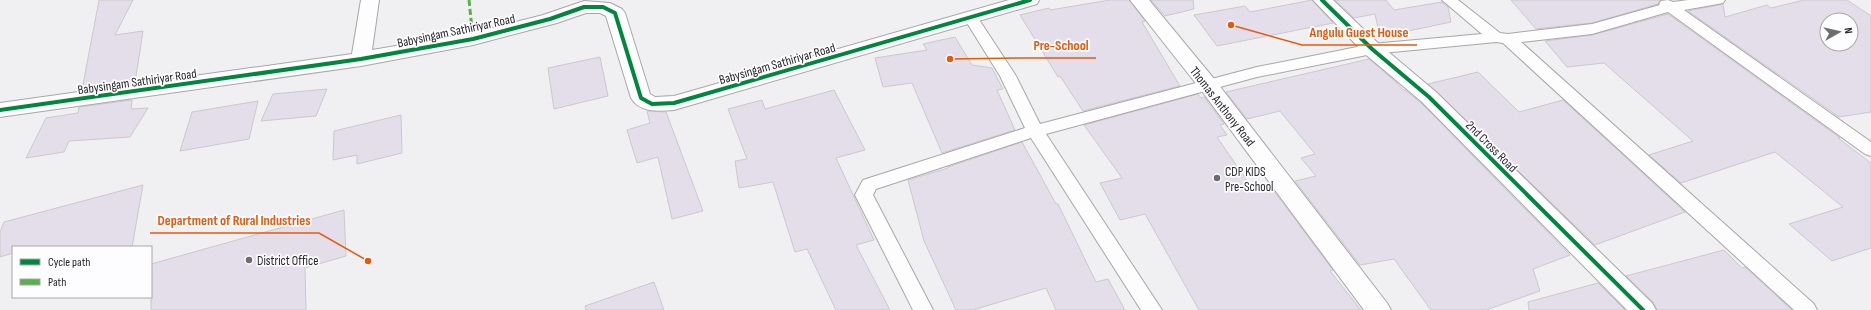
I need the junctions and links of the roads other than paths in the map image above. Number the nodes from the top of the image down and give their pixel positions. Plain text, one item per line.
1 (370, 0) edge
2 (1030, 0) edge
3 (1139, 0) edge
4 (1322, 0) edge
5 (1449, 0) edge
6 (1718, 0) edge
7 (1666, 4) edge
8 (971, 18) junction
9 (1502, 38) junction
10 (1372, 49) junction
11 (362, 59) junction
12 (1208, 85) junction
13 (0, 110) edge
14 (1035, 131) junction
15 (1871, 150) edge
16 (923, 310) edge
17 (1152, 310) edge
18 (1378, 310) edge
19 (1643, 310) edge
20 (1807, 310) edge

1 - 11 street
2 - 8 street, Babysingam Sathiriyar Road
3 - 12 street, Thomas Anthony Road
4 - 10 street, 2nd Cross Road
5 - 9 lane
6 - 7 lane
7 - 9 lane
7 - 15 lane
8 - 11 street, Babysingam Sathiriyar Road
8 - 14 lane
9 - 10 lane
9 - 20 lane
10 - 12 lane
10 - 19 street, 2nd Cross Road
11 - 13 street, Babysingam Sathiriyar Road
12 - 14 lane
12 - 18 street, Thomas Anthony Road
14 - 16 lane
14 - 17 lane

